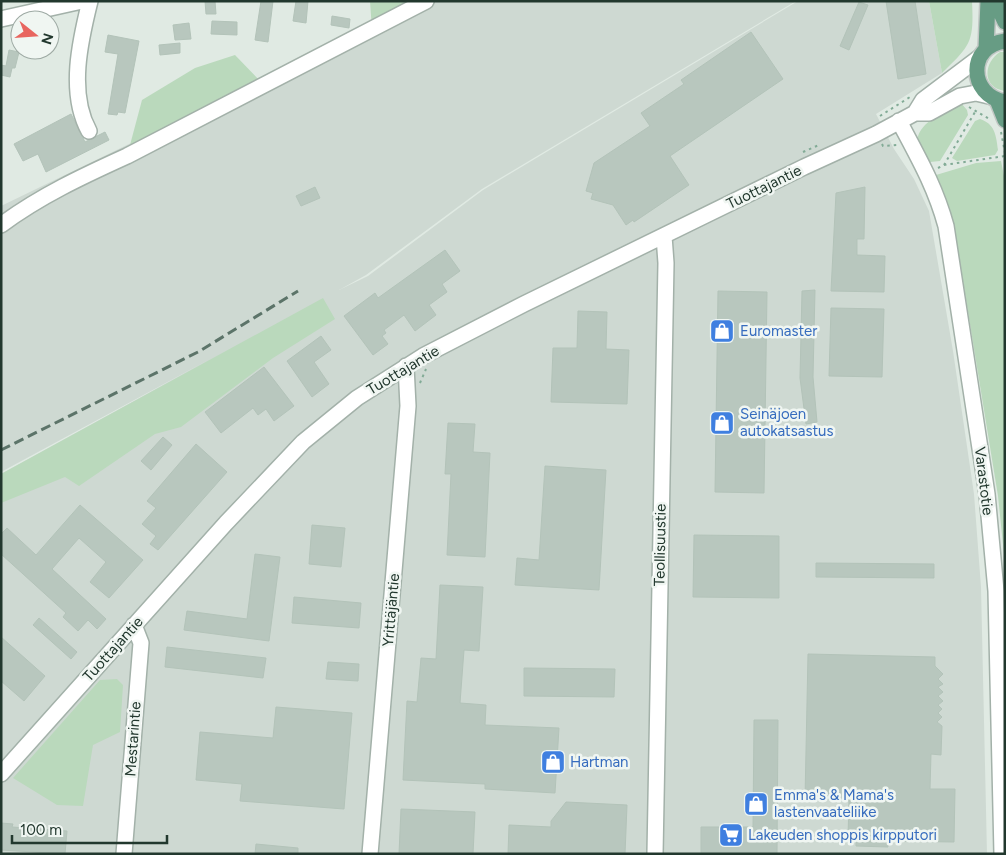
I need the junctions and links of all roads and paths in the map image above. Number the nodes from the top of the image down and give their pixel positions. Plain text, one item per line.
1 (82, 1) edge
2 (90, 1) edge
3 (426, 1) edge
4 (988, 1) edge
5 (994, 1) edge
6 (1, 19) edge
7 (1005, 22) edge
8 (1005, 41) edge
9 (983, 53) junction
10 (912, 96) dead end
11 (997, 99) edge
12 (915, 113) junction
13 (875, 119) dead end
14 (898, 121) junction
15 (1002, 124) edge
16 (90, 131) dead end
17 (826, 142) dead end
18 (1005, 153) edge
19 (800, 154) dead end
20 (1005, 156) edge
21 (944, 166) dead end
22 (1, 225) edge
23 (664, 236) junction
24 (406, 366) junction
25 (134, 625) junction
26 (1, 774) edge
27 (124, 854) edge
28 (370, 854) edge
29 (655, 854) edge
30 (1002, 854) edge

1 - 6 street
2 - 16 street
3 - 22 street
4 - 9 main road
5 - 7 main road
8 - 9 main road
9 - 11 main road
9 - 12 street, Tuottajantie
10 - 13 path
11 - 12 street, Tuottajantie
11 - 15 main road
12 - 14 street, Tuottajantie
14 - 23 street, Tuottajantie
14 - 30 street, Varastotie
15 - 18 path
17 - 19 path
20 - 21 path
23 - 24 street, Tuottajantie
23 - 29 street, Teollisuustie
24 - 25 street, Tuottajantie
24 - 28 street, Yrittäjäntie
25 - 26 street, Tuottajantie
25 - 27 street, Mestarintie

